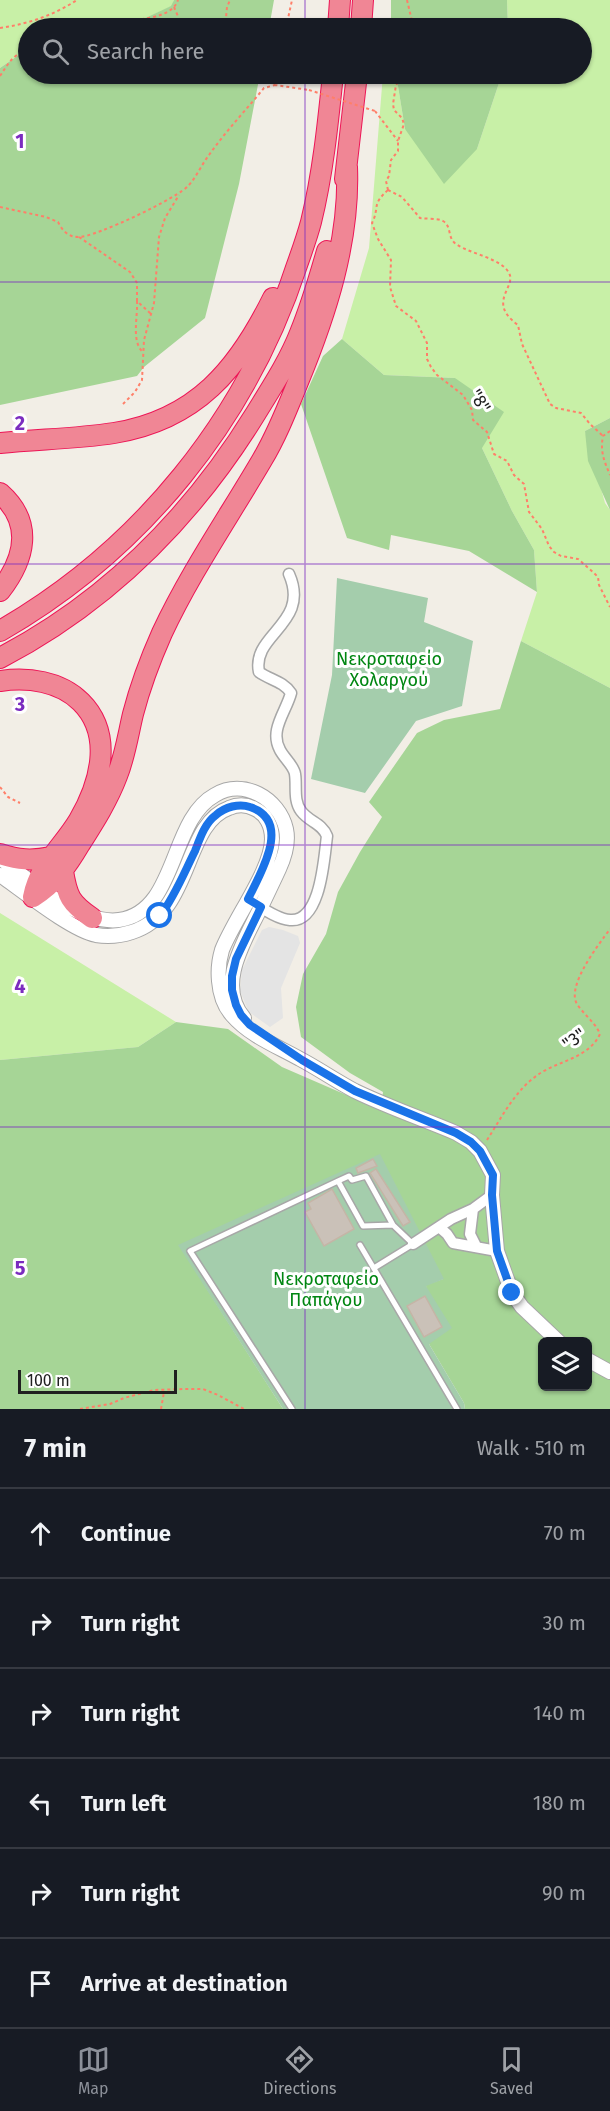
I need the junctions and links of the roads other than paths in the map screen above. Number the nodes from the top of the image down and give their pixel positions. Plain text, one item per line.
1 (340, 0) edge
2 (363, 0) edge
3 (339, 18) edge
4 (362, 18) edge
5 (332, 84) edge
6 (356, 84) edge
7 (347, 167) junction
8 (311, 223) junction
9 (0, 443) edge
10 (0, 493) edge
11 (289, 574) dead end
12 (0, 591) edge
13 (0, 632) edge
14 (0, 658) edge
15 (0, 681) edge
16 (0, 856) edge
17 (57, 864) junction
18 (0, 875) edge
19 (37, 890) junction
20 (248, 899) junction
21 (261, 907) junction
22 (92, 918) junction
23 (302, 1060) junction
24 (338, 1181) junction
25 (492, 1195) junction
26 (473, 1209) junction
27 (393, 1225) junction
28 (440, 1227) junction
29 (413, 1244) junction
30 (360, 1245) dead end
31 (476, 1246) junction
32 (497, 1251) junction
33 (374, 1268) junction
34 (555, 1337) edge
35 (592, 1362) edge
36 (610, 1372) edge
37 (292, 1409) edge
38 (457, 1409) edge

1 - 3 highway
2 - 4 highway
5 - 8 highway
6 - 7 highway
7 - 14 highway
7 - 17 highway
8 - 9 highway
8 - 13 highway
10 - 12 highway
11 - 21 street
15 - 17 highway
16 - 17 highway
16 - 19 street
17 - 19 highway
17 - 22 highway
18 - 19 street
19 - 20 street
19 - 22 street
20 - 21 street
20 - 23 street
21 - 22 street
21 - 23 street
23 - 25 street
24 - 27 lane
24 - 27 lane
24 - 37 lane
25 - 26 street
25 - 32 street
26 - 28 street
26 - 31 street
27 - 29 lane
28 - 29 street
28 - 31 street
29 - 33 lane
30 - 33 lane
31 - 32 street
32 - 34 street
33 - 38 lane
35 - 36 street

